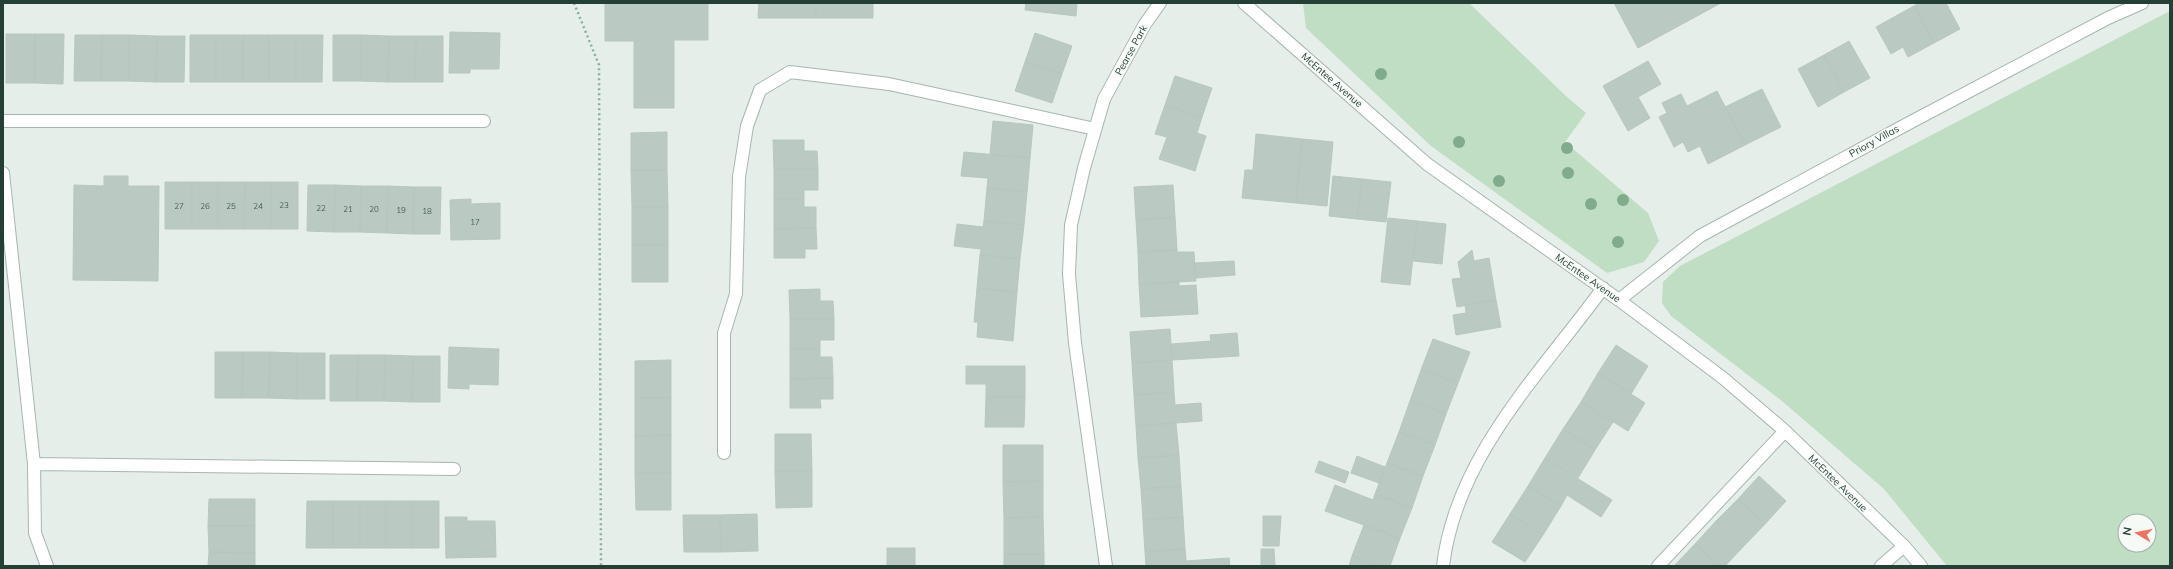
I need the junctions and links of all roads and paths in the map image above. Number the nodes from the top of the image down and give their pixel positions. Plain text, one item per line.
1 (574, 3) edge
2 (1160, 3) edge
3 (1244, 3) edge
4 (2142, 3) edge
5 (3, 121) edge
6 (484, 121) dead end
7 (1095, 129) junction
8 (3, 173) edge
9 (1603, 288) junction
10 (1619, 300) junction
11 (1786, 431) junction
12 (724, 453) dead end
13 (34, 464) junction
14 (454, 469) dead end
15 (1904, 546) junction
16 (47, 566) edge
17 (601, 566) edge
18 (1106, 566) edge
19 (1443, 566) edge
20 (1658, 566) edge
21 (1881, 566) edge
22 (1921, 566) edge

1 - 17 path
2 - 7 street, Pearse Park
3 - 9 street, McEntee Avenue
4 - 10 street, Priory Villas
5 - 6 street
7 - 12 street
7 - 18 street, Pearse Park
8 - 13 street
9 - 10 street, McEntee Avenue
9 - 19 street
10 - 11 street, McEntee Avenue
11 - 15 street, McEntee Avenue
11 - 20 street
13 - 14 street
13 - 16 street
15 - 21 street
15 - 22 street, McEntee Avenue

